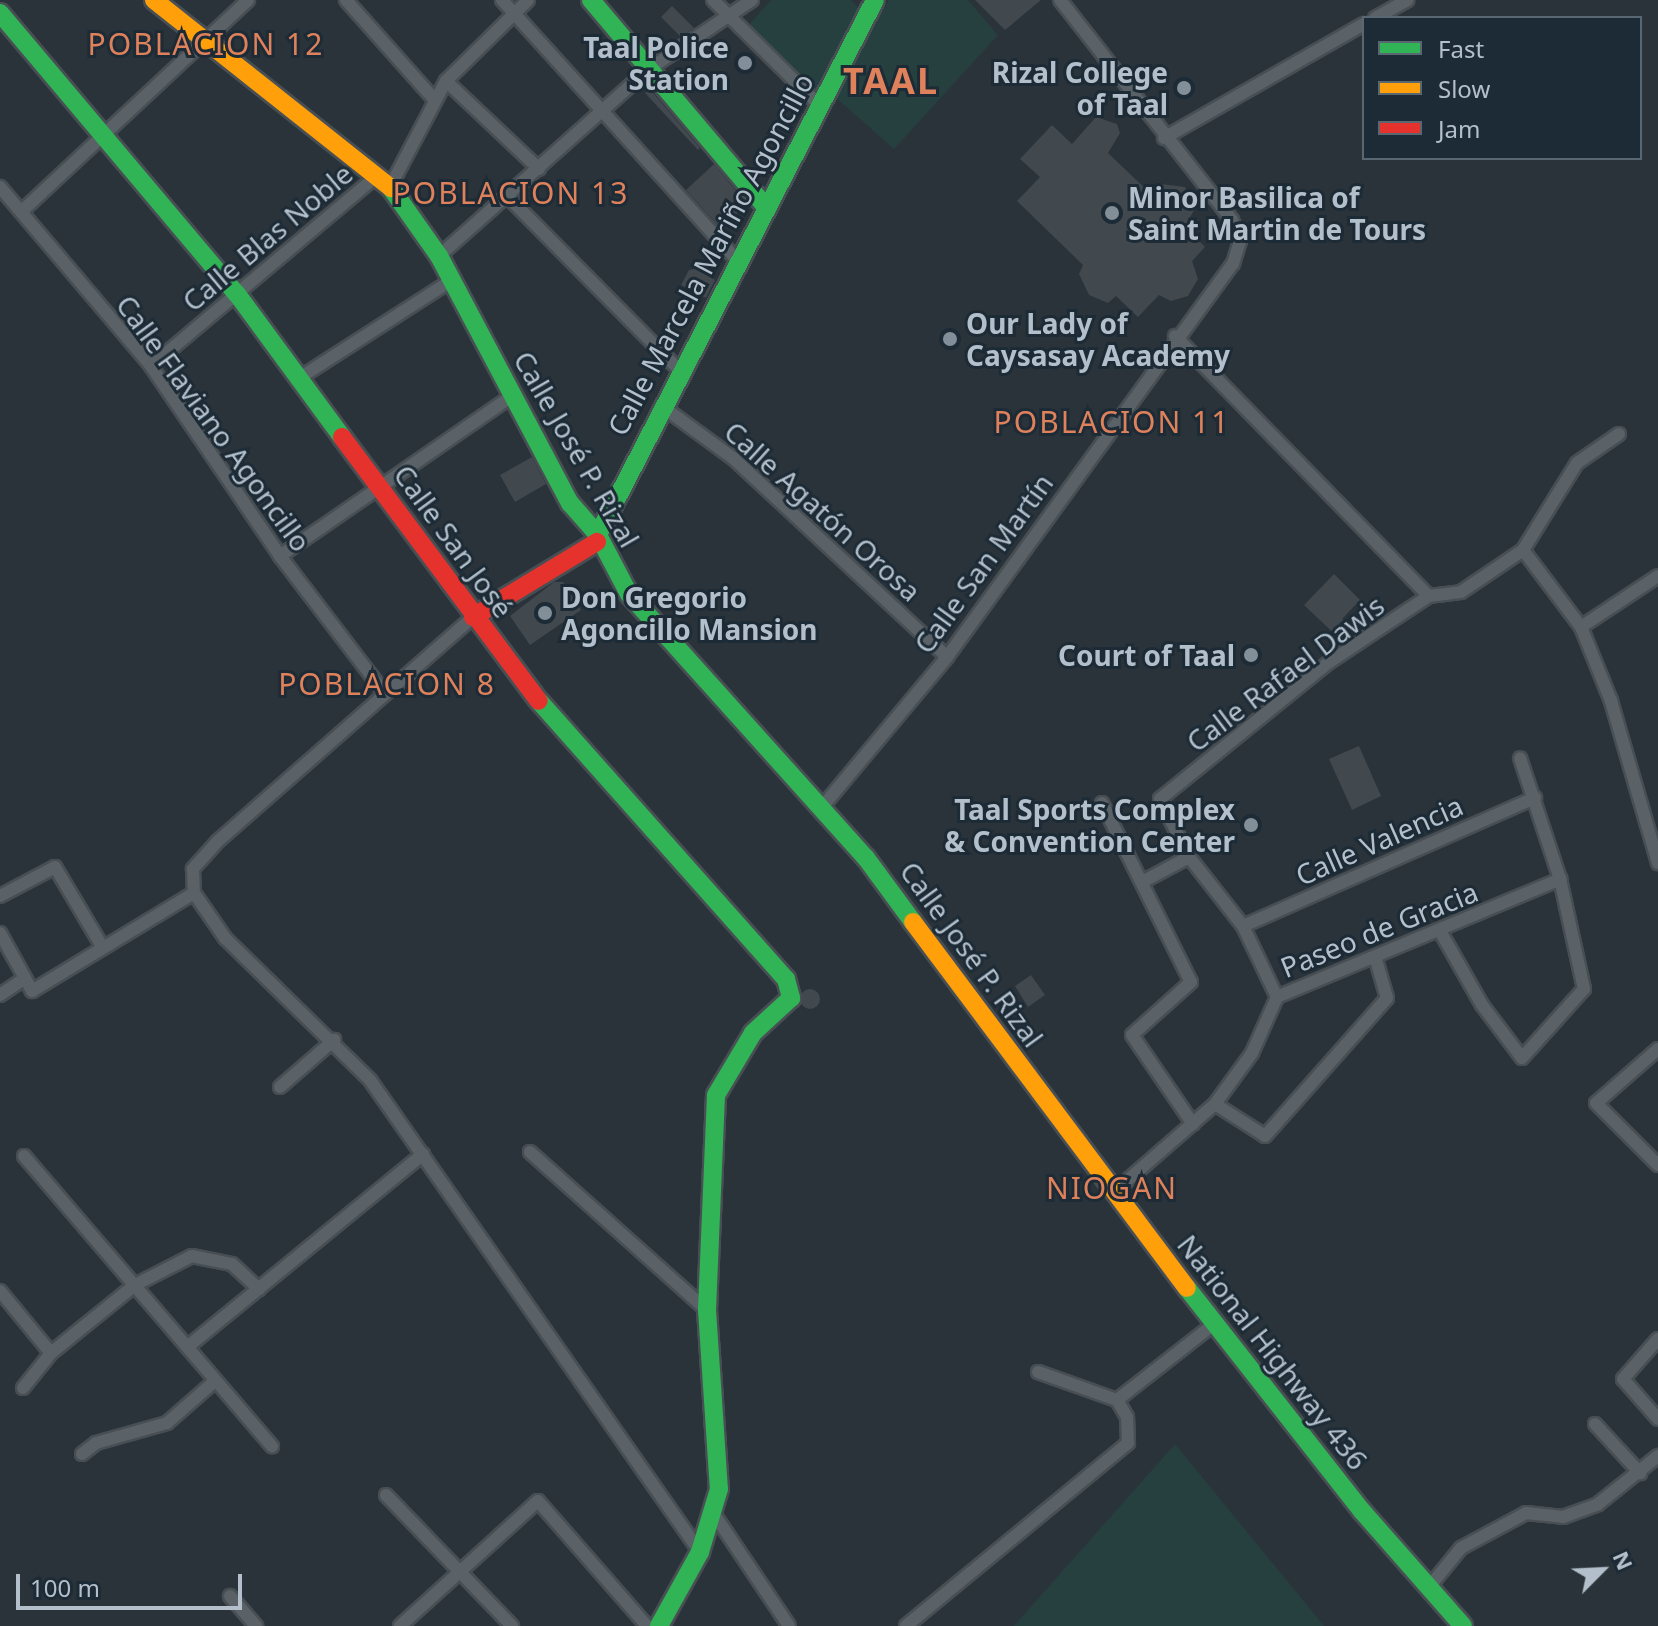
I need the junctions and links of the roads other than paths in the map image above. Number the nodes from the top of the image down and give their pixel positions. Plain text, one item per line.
1 (154, 0) edge
2 (248, 0) edge
3 (346, 0) edge
4 (502, 0) edge
5 (528, 0) edge
6 (591, 0) edge
7 (713, 0) edge
8 (752, 0) edge
9 (1060, 0) edge
10 (1407, 0) edge
11 (871, 2) edge
12 (0, 13) edge
13 (514, 14) junction
14 (1379, 16) edge
15 (732, 19) junction
16 (1362, 25) edge
17 (203, 43) junction
18 (649, 69) junction
19 (446, 81) junction
20 (434, 99) junction
21 (820, 106) junction
22 (603, 112) junction
23 (104, 134) junction
24 (1164, 138) junction
25 (539, 169) junction
26 (384, 181) junction
27 (0, 187) edge
28 (508, 197) junction
29 (765, 206) junction
30 (22, 211) junction
31 (439, 256) junction
32 (737, 260) junction
33 (452, 280) junction
34 (237, 294) junction
35 (1175, 336) junction
36 (151, 366) junction
37 (680, 371) junction
38 (301, 377) junction
39 (512, 396) junction
40 (663, 407) junction
41 (1619, 434) dead end
42 (380, 490) junction
43 (598, 539) junction
44 (1523, 550) junction
45 (280, 556) junction
46 (1658, 576) edge
47 (1429, 596) junction
48 (473, 617) junction
49 (1581, 627) junction
50 (947, 657) junction
51 (383, 691) junction
52 (1520, 758) dead end
53 (1535, 798) junction
54 (1102, 803) dead end
55 (823, 806) junction
56 (1189, 857) junction
57 (1658, 863) edge
58 (1560, 879) junction
59 (1142, 882) junction
60 (194, 893) junction
61 (0, 896) edge
62 (1243, 926) junction
63 (1440, 931) junction
64 (0, 933) edge
65 (103, 948) junction
66 (1376, 960) junction
67 (25, 978) junction
68 (0, 995) edge
69 (1277, 997) junction
70 (334, 1040) junction
71 (1658, 1049) edge
72 (280, 1087) dead end
73 (1215, 1104) junction
74 (1049, 1106) joint
75 (1193, 1124) junction
76 (530, 1152) dead end
77 (423, 1154) junction
78 (24, 1156) dead end
79 (1658, 1165) edge
80 (1114, 1192) junction
81 (135, 1285) junction
82 (259, 1289) junction
83 (0, 1291) edge
84 (707, 1310) junction
85 (1214, 1324) junction
86 (1658, 1339) edge
87 (191, 1344) junction
88 (51, 1353) junction
89 (1038, 1372) dead end
90 (215, 1381) junction
91 (23, 1388) dead end
92 (1117, 1400) junction
93 (1658, 1419) edge
94 (1595, 1424) dead end
95 (272, 1446) dead end
96 (82, 1454) dead end
97 (1658, 1456) edge
98 (1640, 1473) junction
99 (386, 1495) dead end
100 (712, 1511) junction
101 (700, 1552) junction
102 (457, 1568) junction
103 (1430, 1586) junction
104 (230, 1596) dead end
105 (256, 1626) edge
106 (400, 1626) edge
107 (512, 1626) edge
108 (647, 1626) edge
109 (659, 1626) edge
110 (789, 1626) edge
111 (906, 1626) edge
112 (1463, 1626) edge

1 - 17 main road, Calle José P. Rizal
2 - 17 street
3 - 20 street
4 - 13 street
5 - 13 street
6 - 18 main road
7 - 15 street
8 - 15 street
9 - 24 street
10 - 14 street
11 - 21 main road, Calle Marcela Mariño Agoncillo
12 - 23 main road, Calle San José
13 - 19 street
13 - 22 street
15 - 18 street
15 - 21 street
16 - 24 street
17 - 23 street
17 - 26 main road, Calle José P. Rizal
18 - 22 street
18 - 29 main road
19 - 20 street
19 - 25 street
20 - 26 street
21 - 29 main road, Calle Marcela Mariño Agoncillo
22 - 25 street
22 - 32 street
23 - 30 street
23 - 34 main road, Calle San José
24 - 35 street, Calle San Martín
25 - 28 street
26 - 31 main road, Calle José P. Rizal
26 - 34 street, Calle Blas Noble
27 - 30 street, Calle Flaviano Agoncillo
28 - 31 street
28 - 37 street
29 - 32 main road, Calle Marcela Mariño Agoncillo
30 - 36 street, Calle Flaviano Agoncillo
31 - 33 main road, Calle José P. Rizal
32 - 37 main road, Calle Marcela Mariño Agoncillo
33 - 38 street
33 - 39 main road, Calle José P. Rizal
34 - 36 street, Calle Blas Noble
34 - 38 main road, Calle San José
35 - 47 street, Calle Rafael Dawis
35 - 50 street, Calle San Martín
36 - 45 street, Calle Flaviano Agoncillo
37 - 40 main road, Calle Marcela Mariño Agoncillo
38 - 42 main road, Calle San José
39 - 42 street
39 - 43 main road, Calle José P. Rizal
40 - 43 main road, Calle Marcela Mariño Agoncillo
40 - 50 street, Calle Agatón Orosa
41 - 44 street
42 - 45 street
42 - 48 main road, Calle San José
43 - 48 main road
43 - 55 main road, Calle José P. Rizal
44 - 47 street
44 - 49 street
45 - 51 street, Calle Flaviano Agoncillo
46 - 49 street
47 - 56 street, Calle Rafael Dawis
48 - 51 street
48 - 84 main road, Calle San José
49 - 57 street
50 - 55 street, Calle San Martín
51 - 60 street
52 - 53 street
53 - 58 street
53 - 62 street, Calle Valencia
54 - 59 street
55 - 74 main road, Calle José P. Rizal
56 - 59 street
56 - 62 street, Calle Rafael Dawis
58 - 63 street, Paseo de Gracia
58 - 63 street
59 - 75 street
60 - 65 street
60 - 70 street
61 - 65 street
62 - 69 street, Calle Rafael Dawis
63 - 66 street, Paseo de Gracia
64 - 67 street
65 - 67 street
66 - 69 street, Paseo de Gracia
66 - 73 street
67 - 68 street
69 - 73 street, Paseo de Gracia
70 - 72 street
70 - 77 street
71 - 79 street
73 - 75 street, Paseo de Gracia
74 - 80 main road, National Highway 436
75 - 80 street, Paseo de Gracia
76 - 84 street
77 - 82 street
77 - 101 street
78 - 81 street
80 - 85 main road, National Highway 436
81 - 82 street
81 - 87 street
81 - 88 street
82 - 87 street
83 - 88 street
84 - 100 main road
85 - 92 street
85 - 103 main road, National Highway 436
86 - 93 street
87 - 90 street
88 - 91 street
89 - 92 street
90 - 95 street
90 - 96 street
92 - 111 street
94 - 98 street
97 - 98 street
98 - 103 street
99 - 102 street
100 - 101 main road
100 - 110 street
101 - 109 main road
102 - 106 street
102 - 107 street
102 - 108 street
103 - 112 main road, National Highway 436
104 - 105 street

